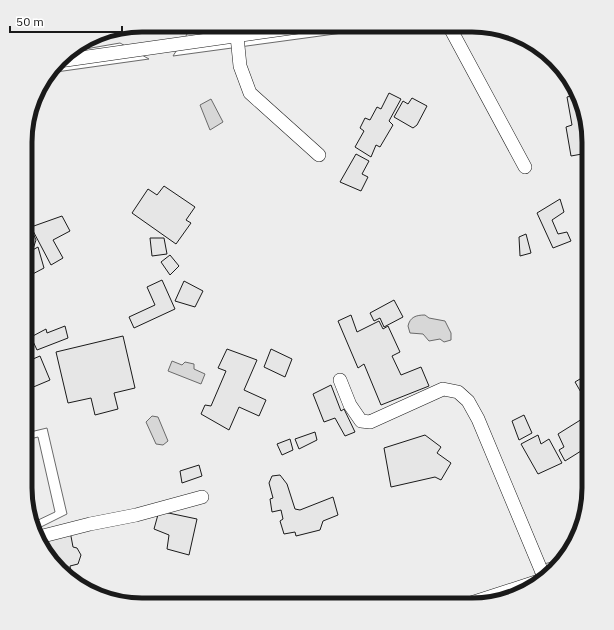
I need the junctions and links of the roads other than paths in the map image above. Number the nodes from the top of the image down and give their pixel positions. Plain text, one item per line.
1 (267, 32) edge
2 (452, 32) edge
3 (237, 36) junction
4 (77, 54) edge
5 (319, 156) dead end
6 (525, 167) dead end
7 (340, 380) dead end
8 (202, 497) dead end
9 (43, 536) edge
10 (542, 573) edge
11 (522, 587) edge
12 (492, 596) edge

1 - 3 street
2 - 6 street
3 - 4 street
3 - 5 street
7 - 10 street
8 - 9 street
11 - 12 street

